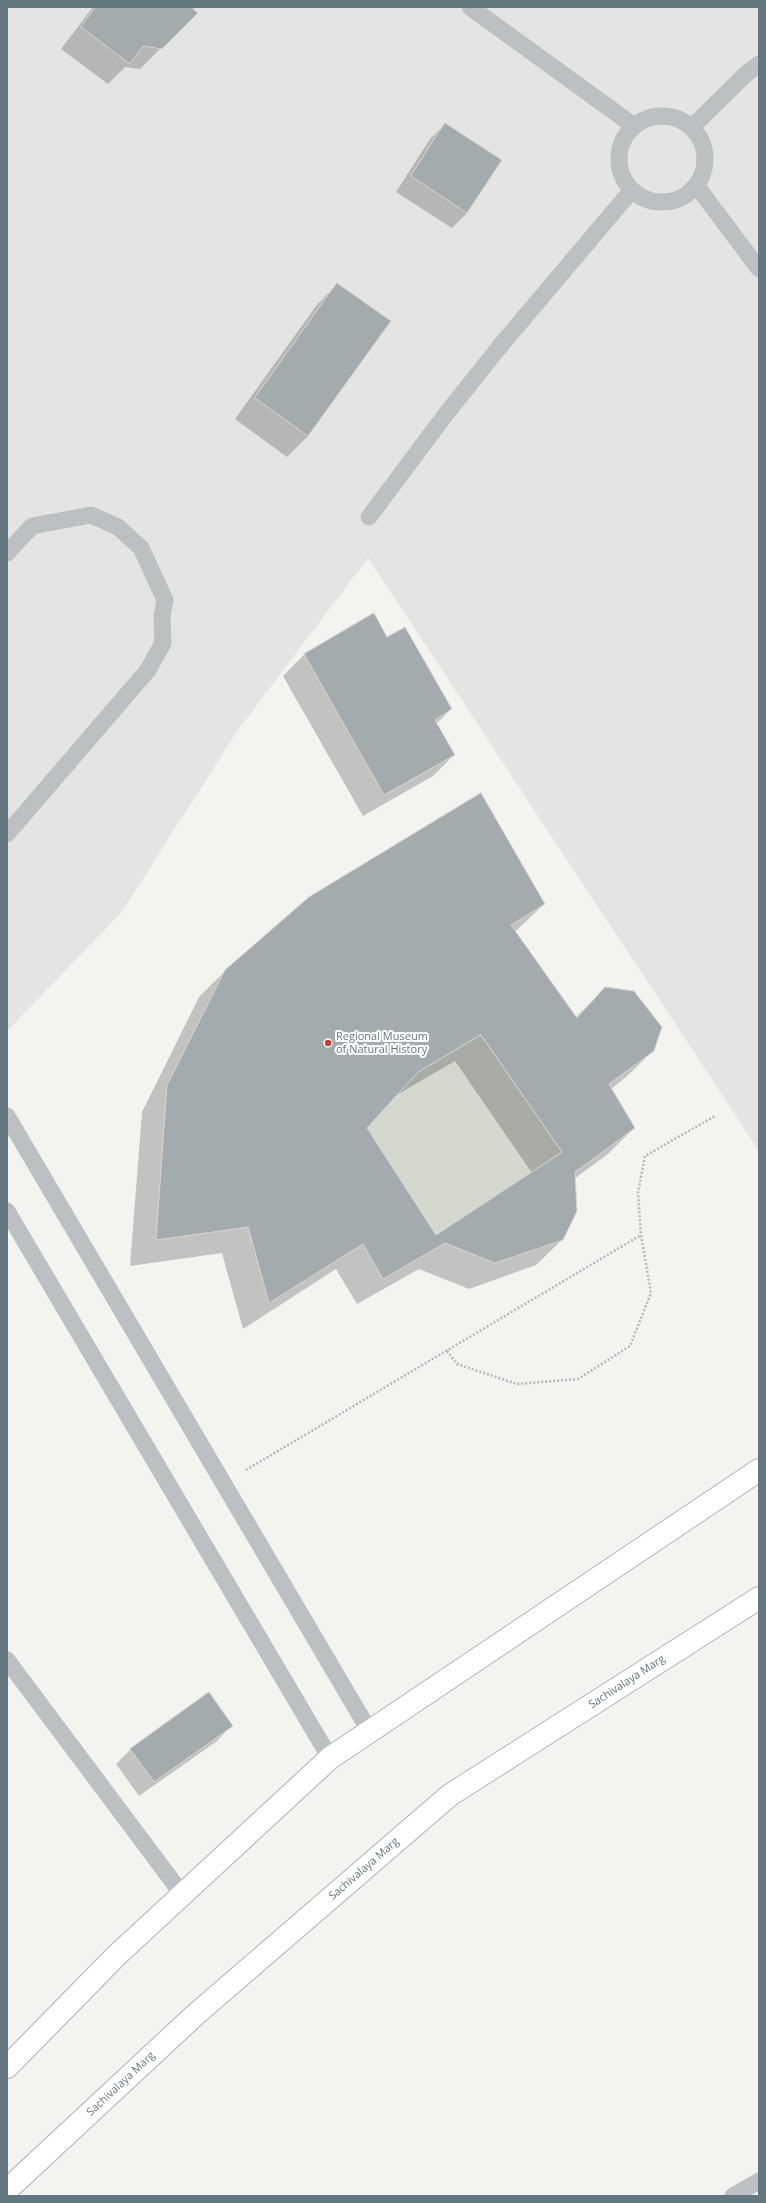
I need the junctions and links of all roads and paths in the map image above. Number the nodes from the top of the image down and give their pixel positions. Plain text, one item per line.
1 (470, 7) edge
2 (759, 64) edge
3 (634, 126) junction
4 (692, 128) junction
5 (696, 186) junction
6 (632, 190) junction
7 (759, 269) edge
8 (369, 517) dead end
9 (7, 553) edge
10 (7, 834) edge
11 (7, 1116) edge
12 (715, 1116) dead end
13 (7, 1211) edge
14 (641, 1235) junction
15 (447, 1351) junction
16 (759, 1470) edge
17 (223, 1483) junction
18 (759, 1598) edge
19 (7, 1660) edge
20 (370, 1732) junction
21 (330, 1758) junction
22 (182, 1894) junction
23 (7, 2067) edge
24 (759, 2181) edge
25 (7, 2190) edge
26 (733, 2196) edge

1 - 3 lane
2 - 4 lane
3 - 4 lane
3 - 6 lane
4 - 5 lane
5 - 6 lane
5 - 7 lane
6 - 8 lane
9 - 10 lane
11 - 17 lane
12 - 14 path
13 - 21 lane
14 - 15 path
14 - 15 path
15 - 17 path
16 - 20 main road
17 - 20 lane
18 - 25 main road, Sachivalaya Marg
19 - 22 lane
20 - 21 main road
21 - 22 main road
22 - 23 main road
24 - 26 lane

